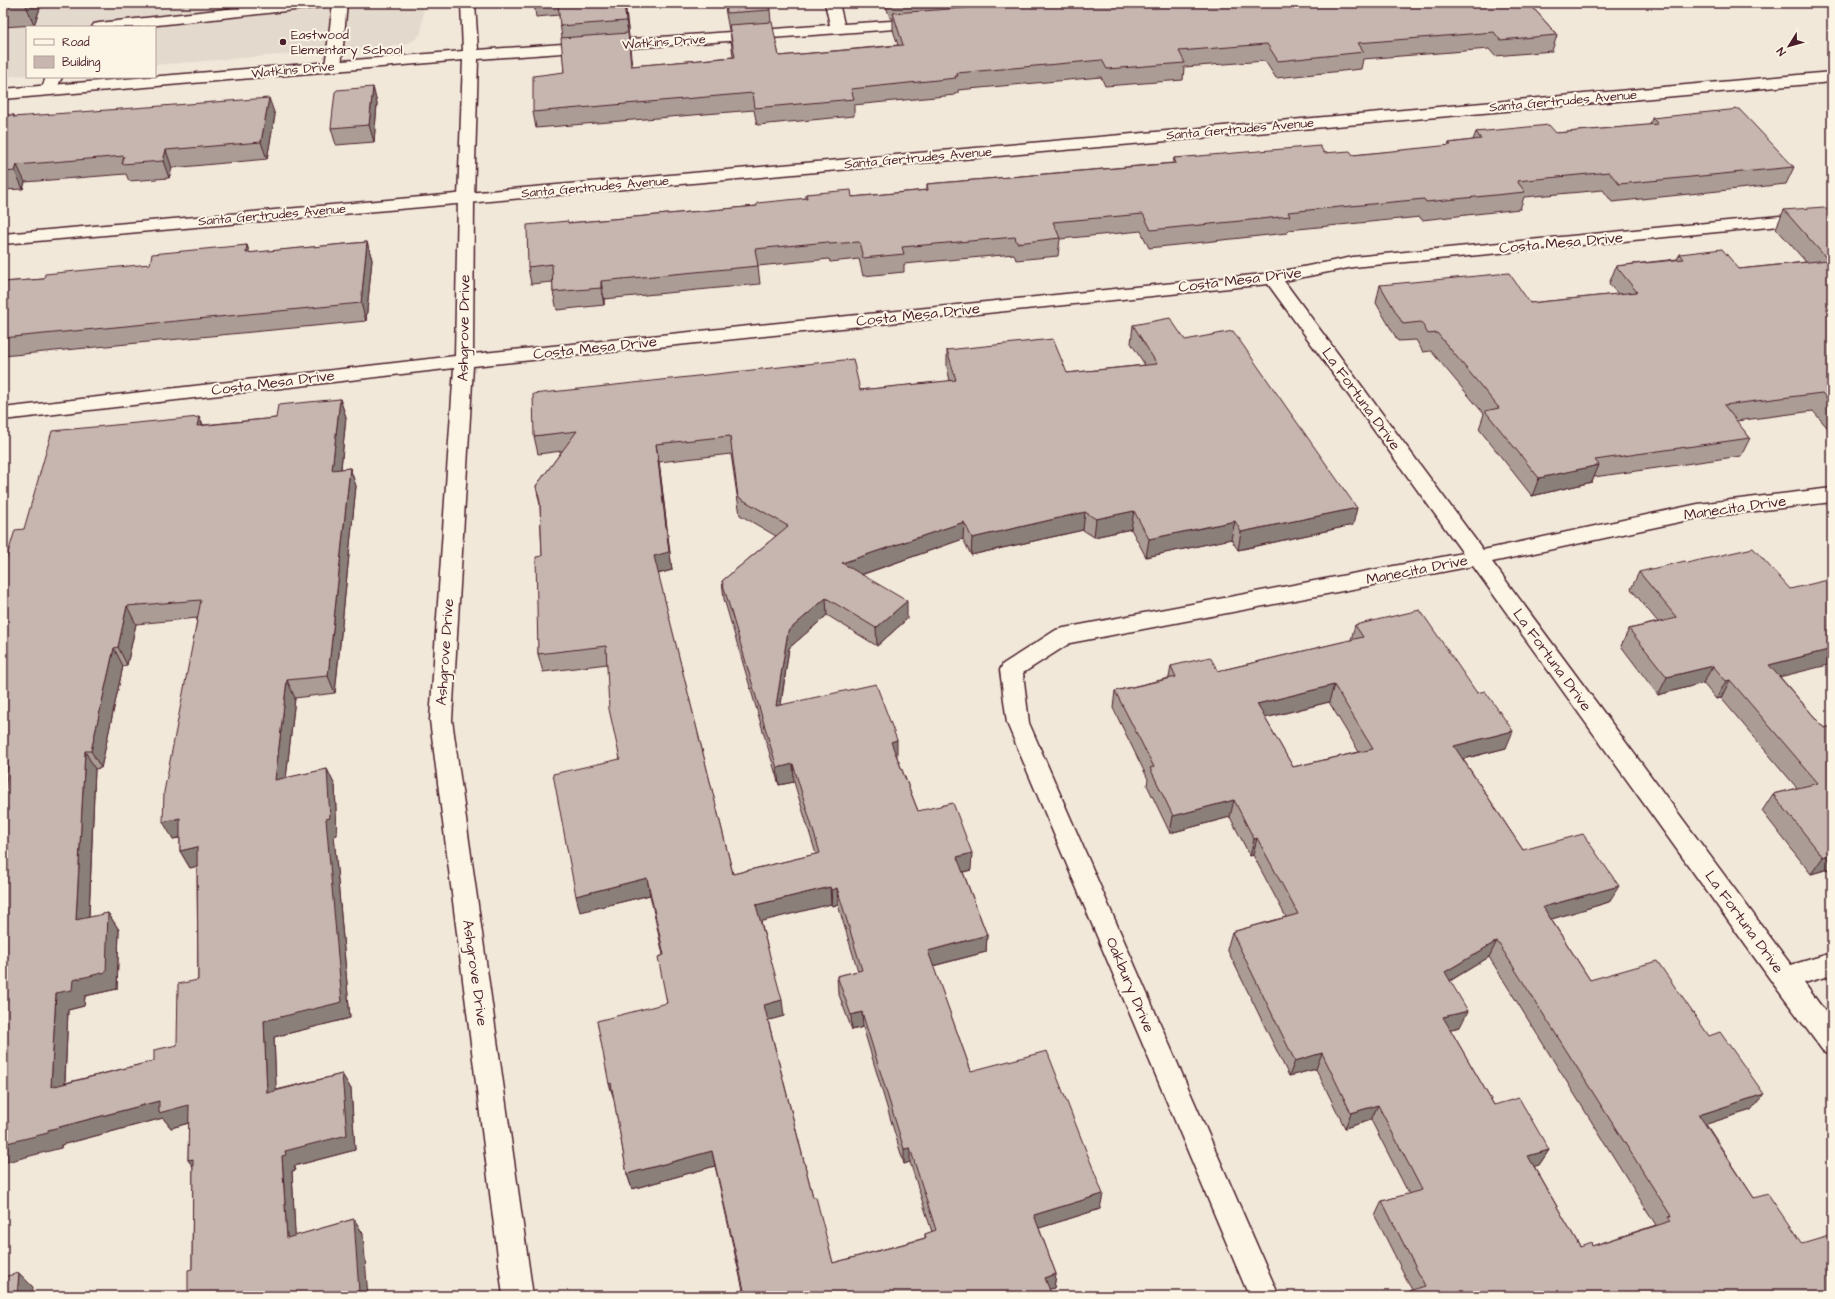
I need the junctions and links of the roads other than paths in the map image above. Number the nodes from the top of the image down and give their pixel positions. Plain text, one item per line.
1 (322, 3) edge
2 (340, 3) edge
3 (468, 3) edge
4 (832, 3) edge
5 (939, 22) edge
6 (108, 26) edge
7 (838, 30) junction
8 (471, 55) junction
9 (333, 67) junction
10 (1832, 77) edge
11 (151, 78) edge
12 (156, 78) edge
13 (52, 84) edge
14 (3, 94) edge
15 (466, 198) junction
16 (1832, 216) edge
17 (3, 239) edge
18 (1273, 278) junction
19 (464, 361) junction
20 (3, 414) edge
21 (1832, 495) edge
22 (1478, 558) junction
23 (1011, 670) joint
24 (1832, 964) edge
25 (1784, 978) junction
26 (1832, 1042) edge
27 (518, 1296) edge
28 (1264, 1296) edge

1 - 6 street
2 - 9 street
3 - 8 street, Ashgrove Drive
4 - 7 street
5 - 7 street, Watkins Drive
7 - 8 street, Watkins Drive
8 - 9 street, Watkins Drive
8 - 15 street, Ashgrove Drive
9 - 12 street, Watkins Drive
10 - 15 street, Santa Gertrudes Avenue
11 - 13 street, Watkins Drive
13 - 14 street, Watkins Drive
15 - 17 street, Santa Gertrudes Avenue
15 - 19 street, Ashgrove Drive
16 - 18 street, Costa Mesa Drive
18 - 19 street, Costa Mesa Drive
18 - 22 street, La Fortuna Drive
19 - 20 street, Costa Mesa Drive
19 - 27 street, Ashgrove Drive
21 - 22 street, Manecita Drive
22 - 23 street, Manecita Drive
22 - 25 street, La Fortuna Drive
23 - 28 street, Oakbury Drive
24 - 25 street
25 - 26 street, La Fortuna Drive

